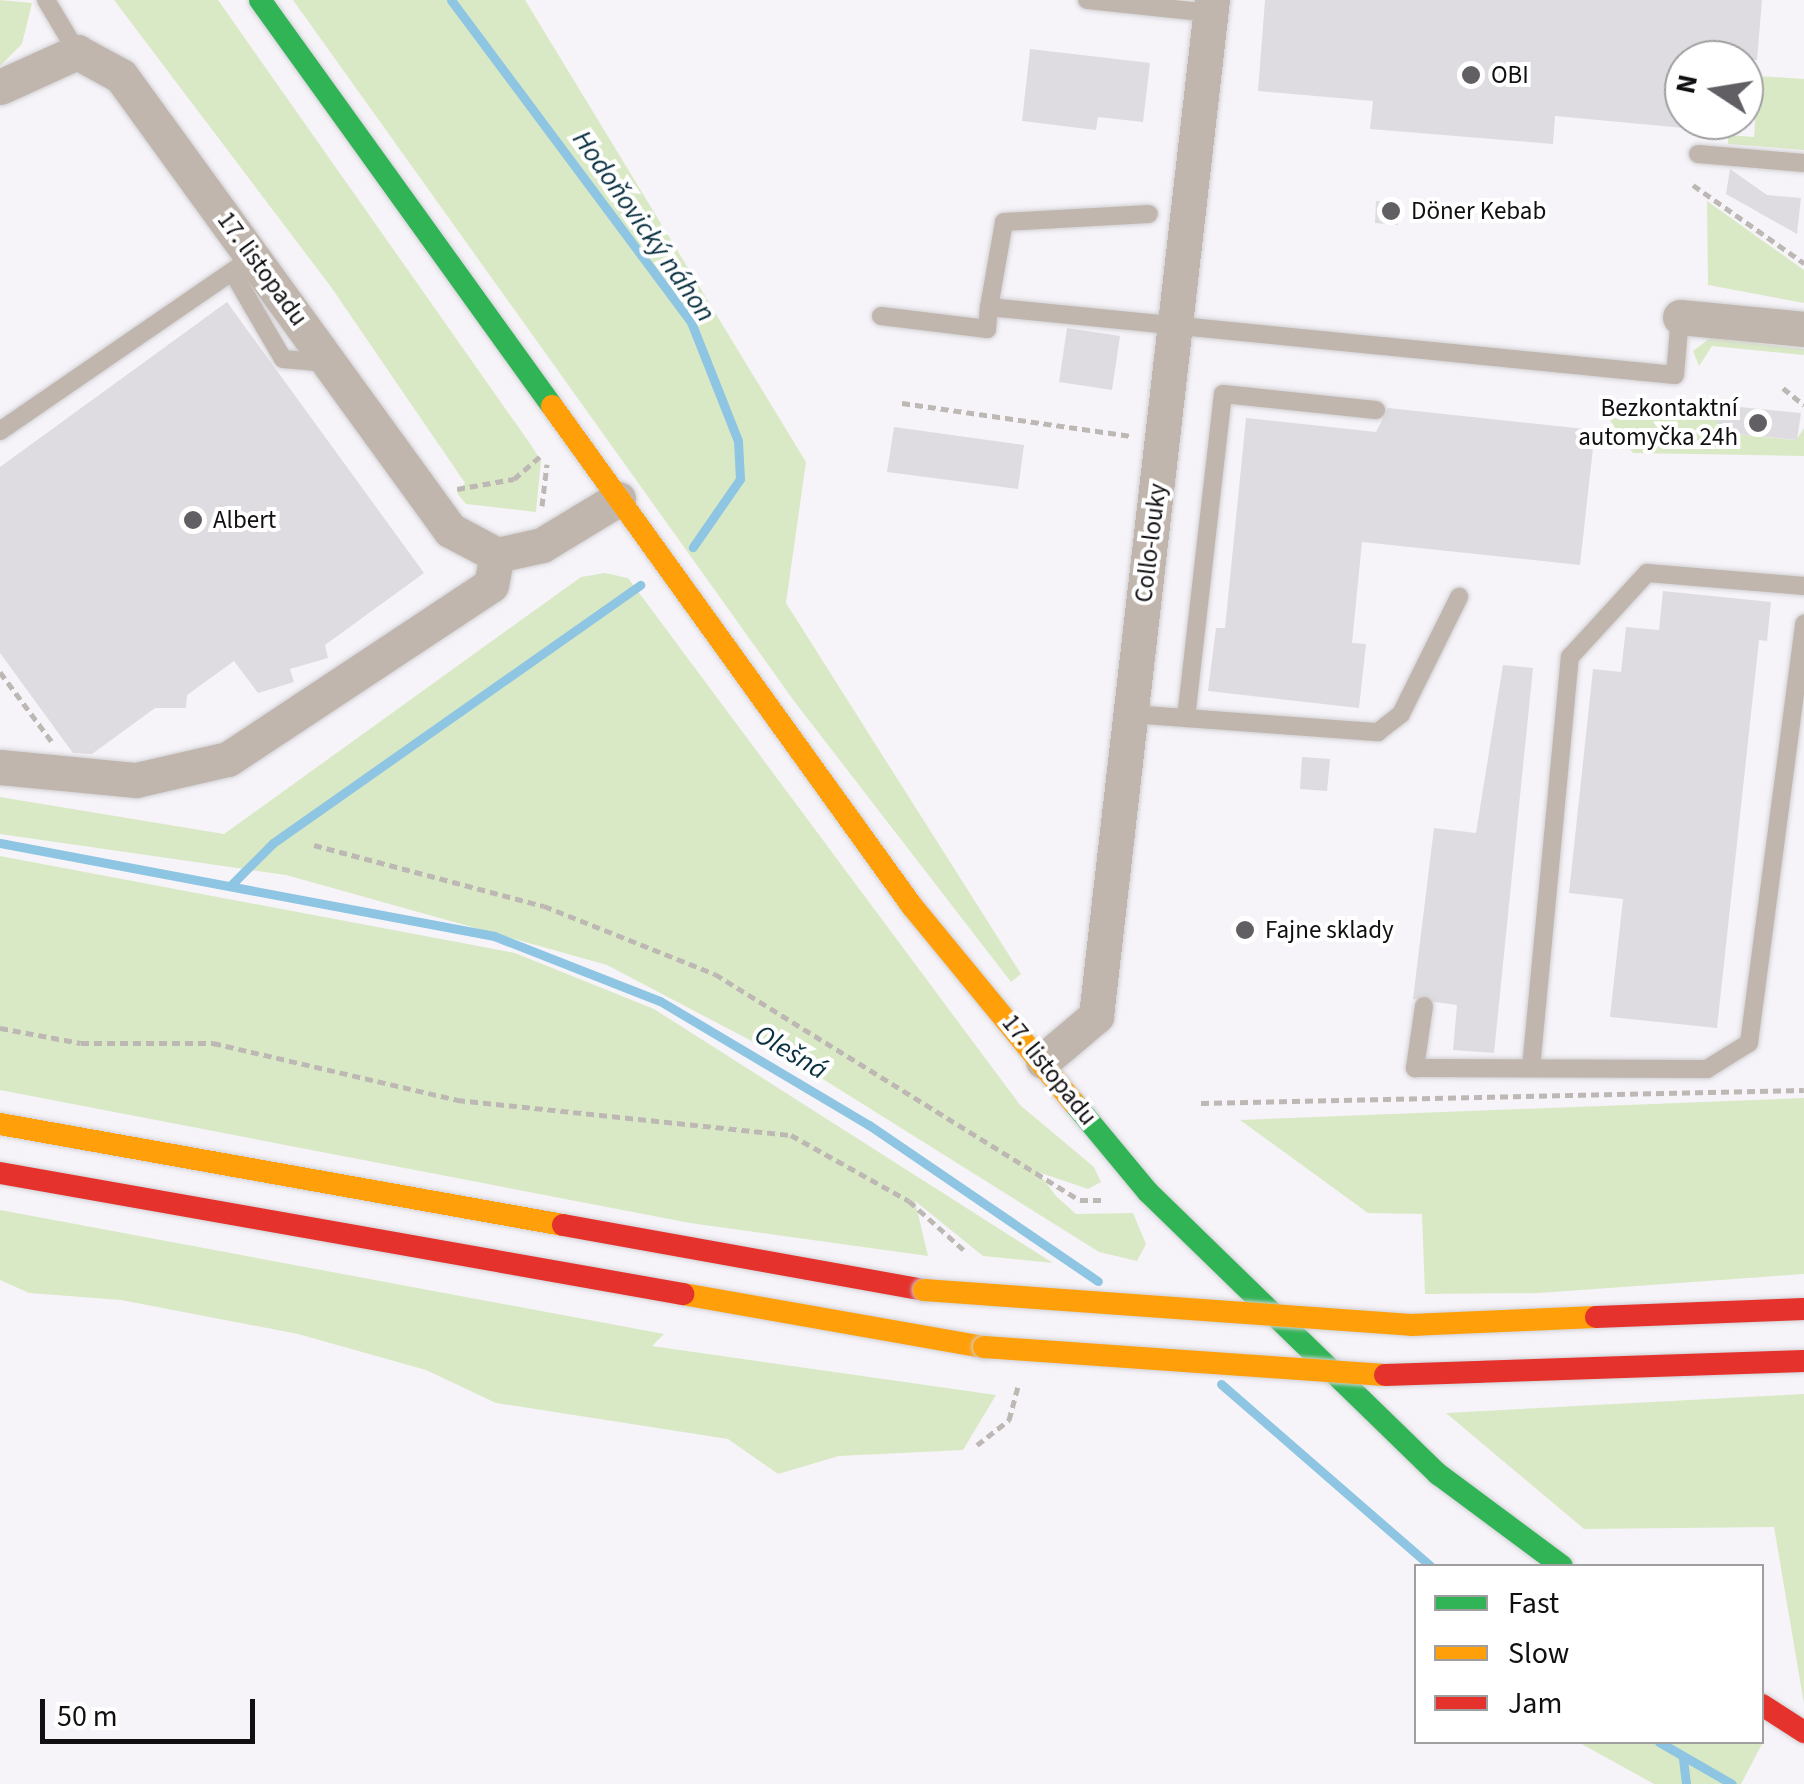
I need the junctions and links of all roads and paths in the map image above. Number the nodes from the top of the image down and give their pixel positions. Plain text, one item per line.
1 (46, 0) edge
2 (260, 0) edge
3 (1087, 0) edge
4 (1151, 3) edge
5 (1212, 6) edge
6 (77, 52) junction
7 (0, 86) edge
8 (1698, 154) dead end
9 (1804, 163) edge
10 (1693, 185) dead end
11 (1149, 214) dead end
12 (1804, 263) edge
13 (243, 265) junction
14 (989, 307) junction
15 (880, 316) dead end
16 (1680, 318) joint
17 (1804, 329) edge
18 (1175, 331) junction
19 (1784, 388) dead end
20 (902, 404) dead end
21 (1804, 405) edge
22 (1376, 410) dead end
23 (0, 431) edge
24 (1162, 441) junction
25 (618, 499) junction
26 (460, 504) dead end
27 (535, 516) dead end
28 (497, 555) junction
29 (1804, 586) edge
30 (1459, 598) dead end
31 (1804, 624) edge
32 (0, 672) edge
33 (1131, 714) junction
34 (1186, 718) junction
35 (0, 767) edge
36 (81, 781) junction
37 (314, 845) dead end
38 (1424, 1006) dead end
39 (0, 1028) edge
40 (1043, 1061) junction
41 (1531, 1068) junction
42 (1804, 1090) edge
43 (1201, 1103) dead end
44 (0, 1124) edge
45 (0, 1172) edge
46 (1148, 1192) junction
47 (975, 1259) dead end
48 (1804, 1309) edge
49 (1804, 1361) edge
50 (1018, 1374) dead end
51 (977, 1445) dead end
52 (1559, 1564) edge
53 (1764, 1706) edge
54 (1804, 1732) edge

1 - 6 lane
2 - 25 main road, 17. listopadu
3 - 4 lane
4 - 5 lane
5 - 18 street, Collo-louky
6 - 7 street
6 - 13 street, 17. listopadu
8 - 9 lane
10 - 12 path
11 - 14 lane
13 - 23 lane
13 - 28 street, 17. listopadu
14 - 15 lane
14 - 18 lane
16 - 17 street
16 - 18 lane
18 - 24 street, Collo-louky
19 - 21 path
20 - 24 path
22 - 34 lane
24 - 33 street, Collo-louky
25 - 28 street
25 - 40 main road, 17. listopadu
26 - 27 path
28 - 36 street
29 - 41 lane
30 - 34 lane
31 - 41 lane
32 - 36 path
33 - 34 lane
33 - 40 street, Collo-louky
35 - 36 street
37 - 46 path
38 - 41 lane
39 - 47 path
40 - 46 main road, 17. listopadu
42 - 43 path
44 - 48 main road, bridge
45 - 49 main road, bridge
46 - 52 main road, 17. listopadu
50 - 51 path
53 - 54 main road

